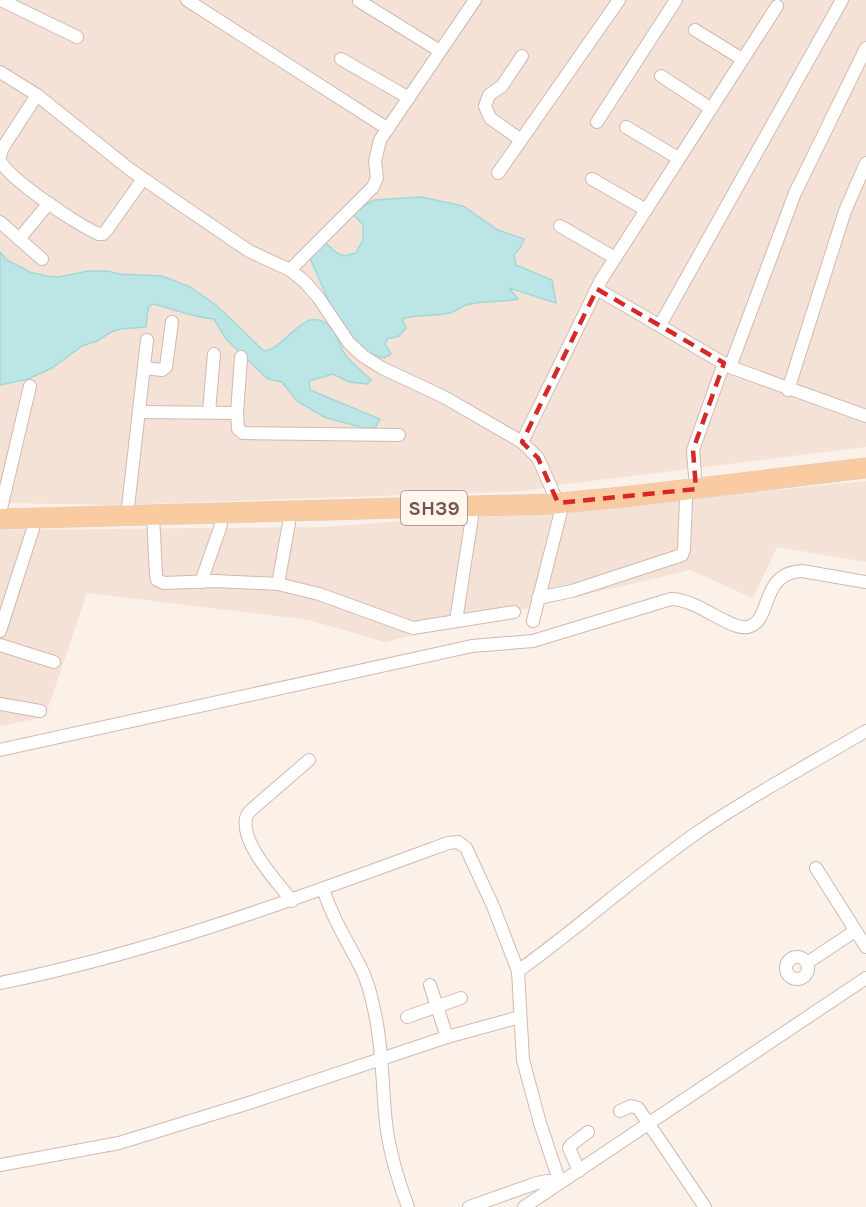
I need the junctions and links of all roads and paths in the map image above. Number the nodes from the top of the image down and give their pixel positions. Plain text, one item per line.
1 (187, 0) edge
2 (619, 0) edge
3 (676, 0) edge
4 (842, 0) edge
5 (2, 2) edge
6 (359, 2) dead end
7 (470, 2) edge
8 (777, 6) dead end
9 (695, 30) dead end
10 (77, 37) dead end
11 (866, 48) edge
12 (440, 51) junction
13 (522, 56) dead end
14 (742, 58) junction
15 (341, 59) dead end
16 (0, 72) edge
17 (661, 76) dead end
18 (37, 95) junction
19 (409, 99) junction
20 (710, 108) junction
21 (597, 122) dead end
22 (626, 128) dead end
23 (388, 129) junction
24 (521, 140) junction
25 (1, 153) edge
26 (678, 158) junction
27 (866, 163) edge
28 (498, 173) dead end
29 (143, 178) junction
30 (592, 178) dead end
31 (49, 203) junction
32 (646, 210) junction
33 (0, 222) edge
34 (560, 226) dead end
35 (20, 239) junction
36 (615, 258) junction
37 (42, 259) dead end
38 (290, 270) junction
39 (597, 289) junction
40 (172, 322) dead end
41 (660, 326) junction
42 (147, 340) dead end
43 (214, 354) dead end
44 (241, 357) dead end
45 (727, 365) junction
46 (144, 368) junction
47 (30, 386) dead end
48 (788, 390) junction
49 (139, 412) junction
50 (209, 412) junction
51 (237, 413) junction
52 (866, 416) edge
53 (399, 435) dead end
54 (522, 442) junction
55 (866, 468) edge
56 (866, 477) edge
57 (691, 494) junction
58 (560, 507) junction
59 (0, 513) edge
60 (127, 516) junction
61 (472, 518) junction
62 (0, 519) edge
63 (154, 521) junction
64 (289, 523) junction
65 (221, 525) junction
66 (0, 529) edge
67 (33, 529) junction
68 (201, 582) junction
69 (866, 582) edge
70 (278, 585) junction
71 (538, 598) junction
72 (514, 612) dead end
73 (456, 621) junction
74 (532, 621) dead end
75 (0, 631) edge
76 (0, 645) edge
77 (54, 662) dead end
78 (0, 704) edge
79 (40, 711) dead end
80 (866, 731) edge
81 (0, 750) edge
82 (309, 760) dead end
83 (816, 868) dead end
84 (322, 889) junction
85 (292, 901) junction
86 (855, 931) junction
87 (866, 947) edge
88 (807, 963) dead end
89 (518, 971) junction
90 (866, 978) edge
91 (0, 983) edge
92 (430, 985) dead end
93 (461, 998) dead end
94 (437, 1005) junction
95 (407, 1017) dead end
96 (520, 1017) junction
97 (447, 1037) junction
98 (382, 1059) junction
99 (620, 1111) dead end
100 (649, 1124) junction
101 (588, 1132) dead end
102 (0, 1165) edge
103 (579, 1171) junction
104 (560, 1182) junction
105 (408, 1207) edge
106 (469, 1207) edge
107 (524, 1207) edge
108 (705, 1207) edge

1 - 23 street
2 - 24 street
3 - 21 street
4 - 41 street
5 - 10 street
6 - 12 street
7 - 12 street
8 - 14 street
9 - 14 street
11 - 45 street
12 - 19 street
13 - 24 street
14 - 20 street
15 - 19 street
16 - 18 street
17 - 20 street
18 - 25 street
18 - 29 street
19 - 23 street
20 - 26 street
22 - 26 street
23 - 38 street
24 - 28 street
25 - 31 street
26 - 32 street
27 - 48 street
29 - 31 street
29 - 38 street
30 - 32 street
31 - 35 street
32 - 36 street
33 - 35 street
34 - 36 street
35 - 37 street
36 - 39 street
38 - 54 street
39 - 41 street
39 - 54 street
40 - 46 street
41 - 45 street
42 - 46 street
43 - 50 street
44 - 51 street
45 - 48 street
45 - 57 street
46 - 49 street
47 - 59 street
48 - 52 street
49 - 50 street
49 - 60 street
50 - 51 street
51 - 53 street
54 - 58 street
55 - 57 main road, SH39
56 - 57 main road, SH39
57 - 58 main road, SH39
57 - 71 street
58 - 61 main road, SH39
58 - 63 main road, SH39
58 - 71 street
60 - 62 main road, SH39
60 - 63 main road, SH39
61 - 64 main road, SH39
61 - 73 street
63 - 65 main road, SH39
63 - 67 main road, SH39
63 - 68 street
64 - 65 main road, SH39
64 - 70 street
65 - 68 street
66 - 67 main road, SH39
67 - 75 street
68 - 70 street
69 - 81 street
70 - 73 street
71 - 74 street
72 - 73 street
76 - 77 street
78 - 79 street
80 - 89 street
82 - 85 street
83 - 86 street
84 - 85 street
84 - 89 street
84 - 98 street
85 - 91 street
86 - 87 street
86 - 88 street
89 - 96 street
90 - 100 street
92 - 94 street
93 - 94 street
94 - 95 street
94 - 97 street
96 - 97 street
96 - 104 street
97 - 98 street
98 - 102 street
98 - 105 street
99 - 100 street
100 - 103 street
100 - 108 street
101 - 103 street
103 - 104 street
104 - 106 street
104 - 107 street

